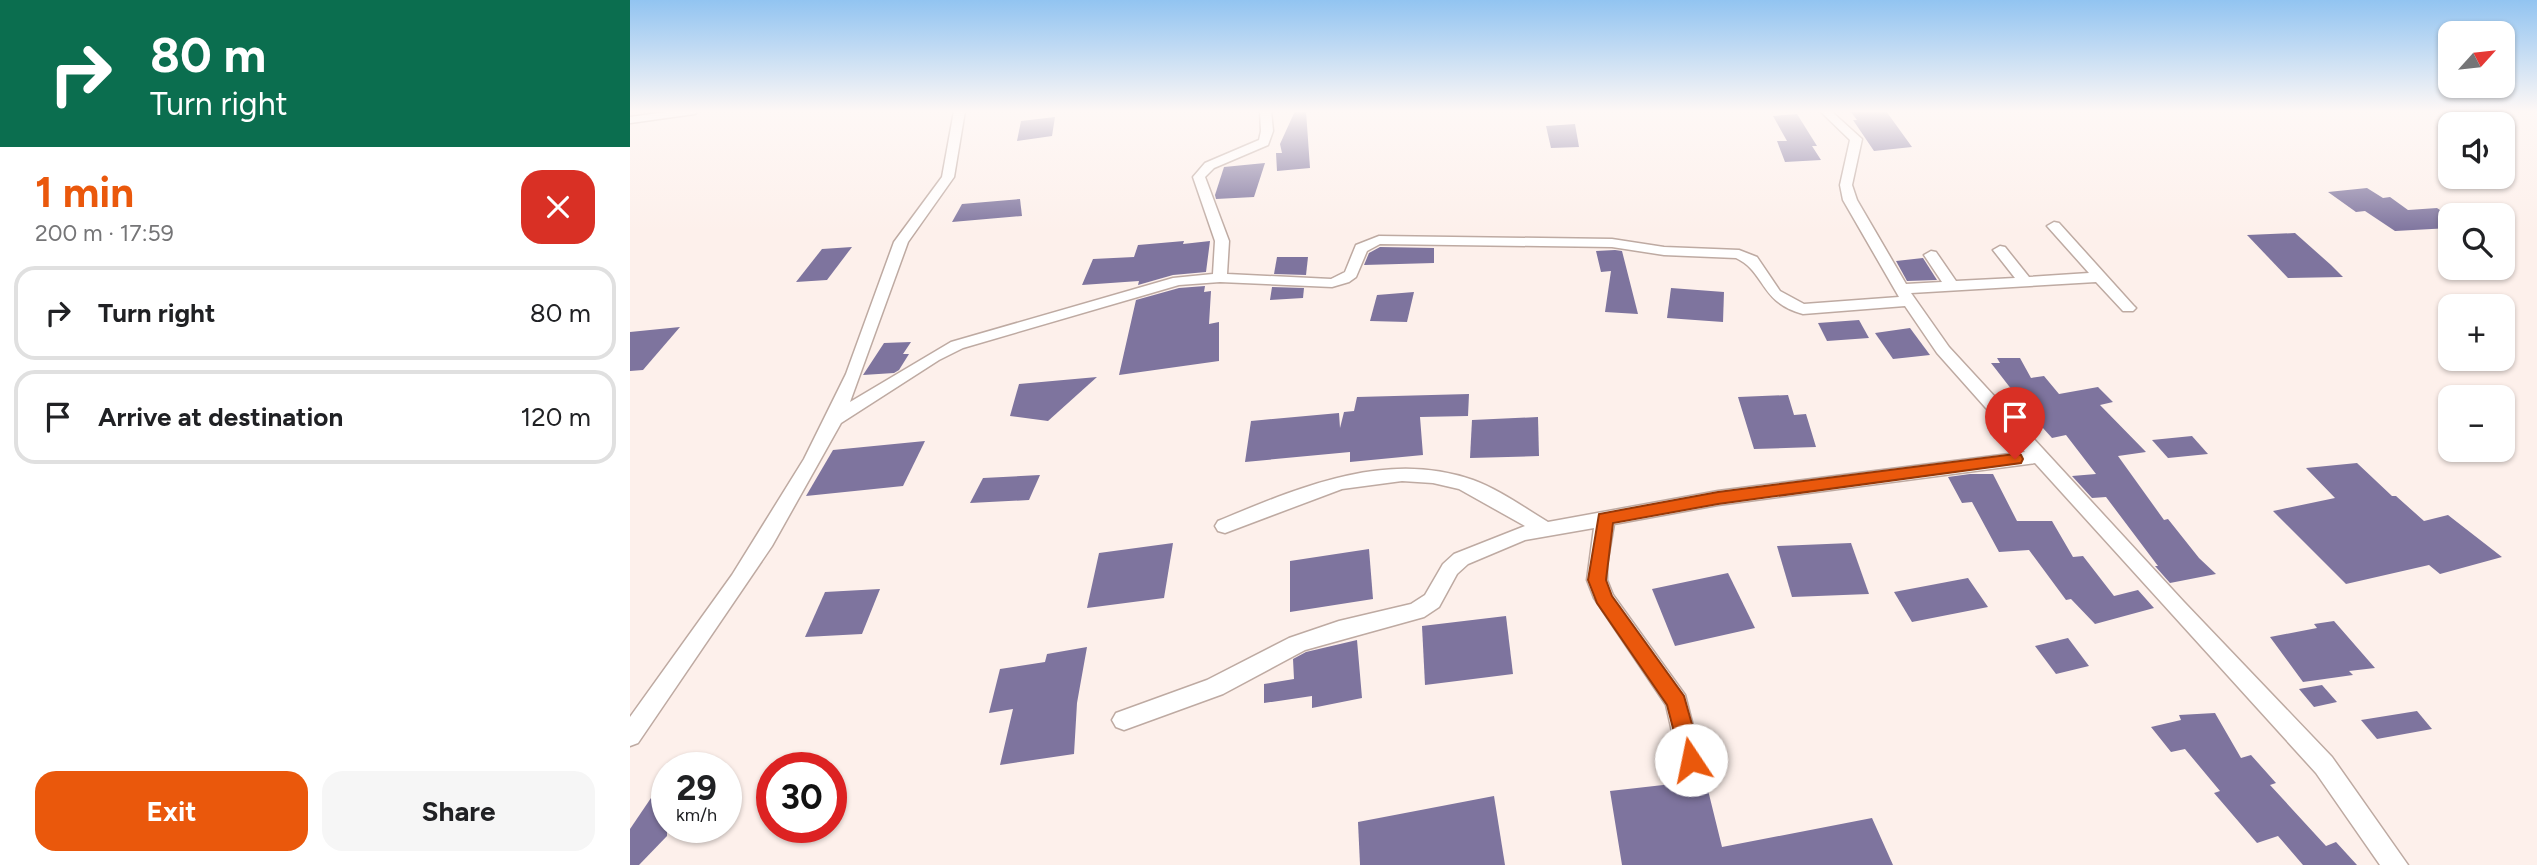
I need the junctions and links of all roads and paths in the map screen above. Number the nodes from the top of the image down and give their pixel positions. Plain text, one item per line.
1 (953, 151) edge
2 (1250, 151) edge
3 (1853, 151) edge
4 (2054, 226) dead end
5 (2000, 250) dead end
6 (1931, 255) dead end
7 (2100, 277) junction
8 (1220, 278) junction
9 (2025, 282) junction
10 (1952, 286) junction
11 (1906, 295) junction
12 (2128, 308) dead end
13 (834, 419) junction
14 (2040, 456) junction
15 (1605, 519) junction
16 (1225, 526) dead end
17 (1544, 529) junction
18 (1124, 720) dead end
19 (630, 736) edge
20 (1695, 780) dead end
21 (2395, 865) edge

1 - 13 street
2 - 8 street
3 - 11 street
4 - 7 street
5 - 9 street
6 - 10 street
7 - 9 street
7 - 12 street
8 - 11 street
8 - 13 street
9 - 10 street
10 - 11 street
11 - 14 street
13 - 19 street
14 - 15 street
14 - 21 street
15 - 17 street
15 - 20 street
16 - 17 street
17 - 18 street

